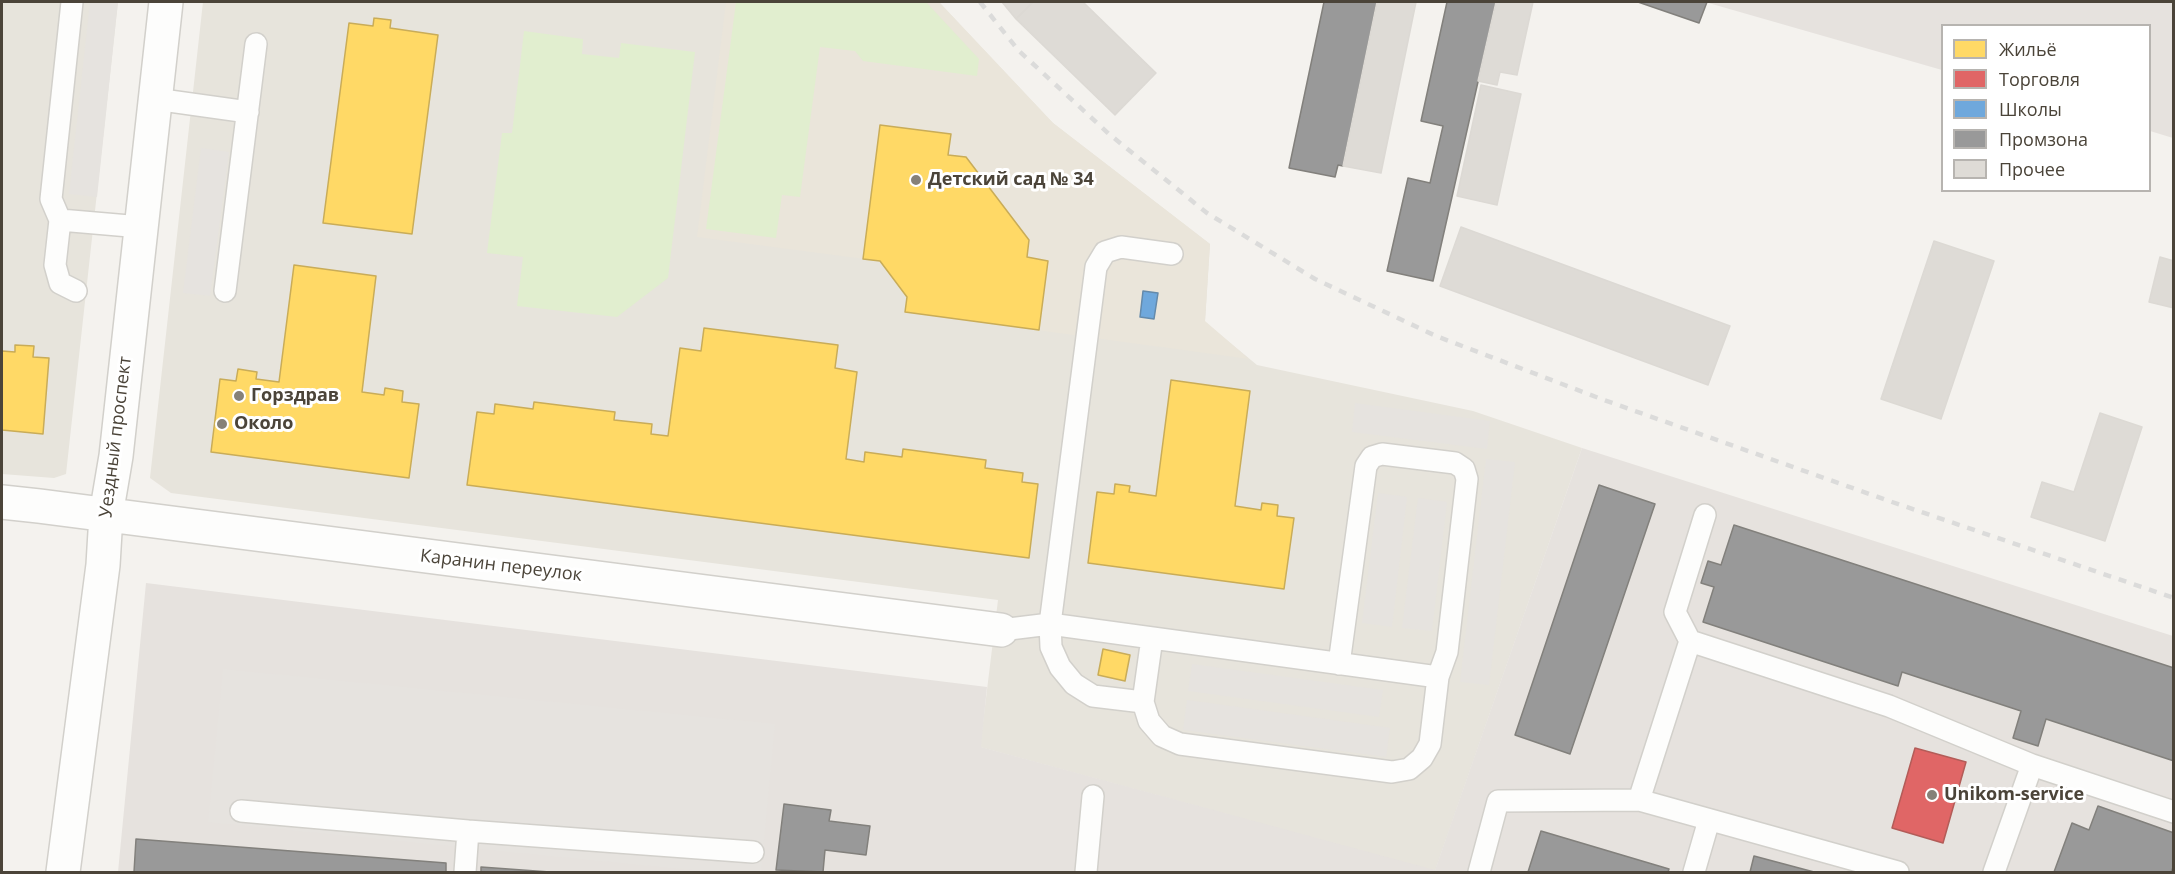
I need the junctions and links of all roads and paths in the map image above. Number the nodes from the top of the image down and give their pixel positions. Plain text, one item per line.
1 (72, 2) edge
2 (166, 2) edge
3 (256, 44) dead end
4 (155, 99) junction
5 (248, 111) junction
6 (60, 220) junction
7 (141, 227) junction
8 (1172, 254) dead end
9 (76, 291) dead end
10 (225, 291) dead end
11 (2, 502) edge
12 (106, 515) junction
13 (1705, 516) dead end
14 (1050, 624) junction
15 (1001, 630) joint
16 (1152, 638) junction
17 (1690, 641) junction
18 (1339, 664) junction
19 (1438, 677) junction
20 (1143, 702) junction
21 (2032, 765) junction
22 (1093, 796) dead end
23 (1639, 800) junction
24 (241, 811) dead end
25 (2174, 812) edge
26 (1709, 820) junction
27 (468, 831) junction
28 (753, 852) dead end
29 (63, 873) edge
30 (465, 873) edge
31 (1086, 873) edge
32 (1479, 873) edge
33 (1694, 873) edge
34 (1898, 873) edge
35 (1994, 873) edge

1 - 6 lane
2 - 4 street, Уездный проспект
3 - 5 lane
4 - 5 lane
4 - 7 street, Уездный проспект
5 - 10 lane
6 - 7 lane
6 - 9 lane
7 - 12 street, Уездный проспект
8 - 14 lane
11 - 12 street, Каранин переулок
12 - 15 street, Каранин переулок
12 - 29 street, Уездный проспект
13 - 17 lane
14 - 15 lane
14 - 16 lane
14 - 20 lane
16 - 18 lane
16 - 20 lane
17 - 21 lane
17 - 23 lane
18 - 19 lane
18 - 19 lane
19 - 20 lane
21 - 25 lane
21 - 35 lane
22 - 31 lane
23 - 26 lane
23 - 32 lane
24 - 27 lane
26 - 33 lane
26 - 34 lane
27 - 28 lane
27 - 30 lane

